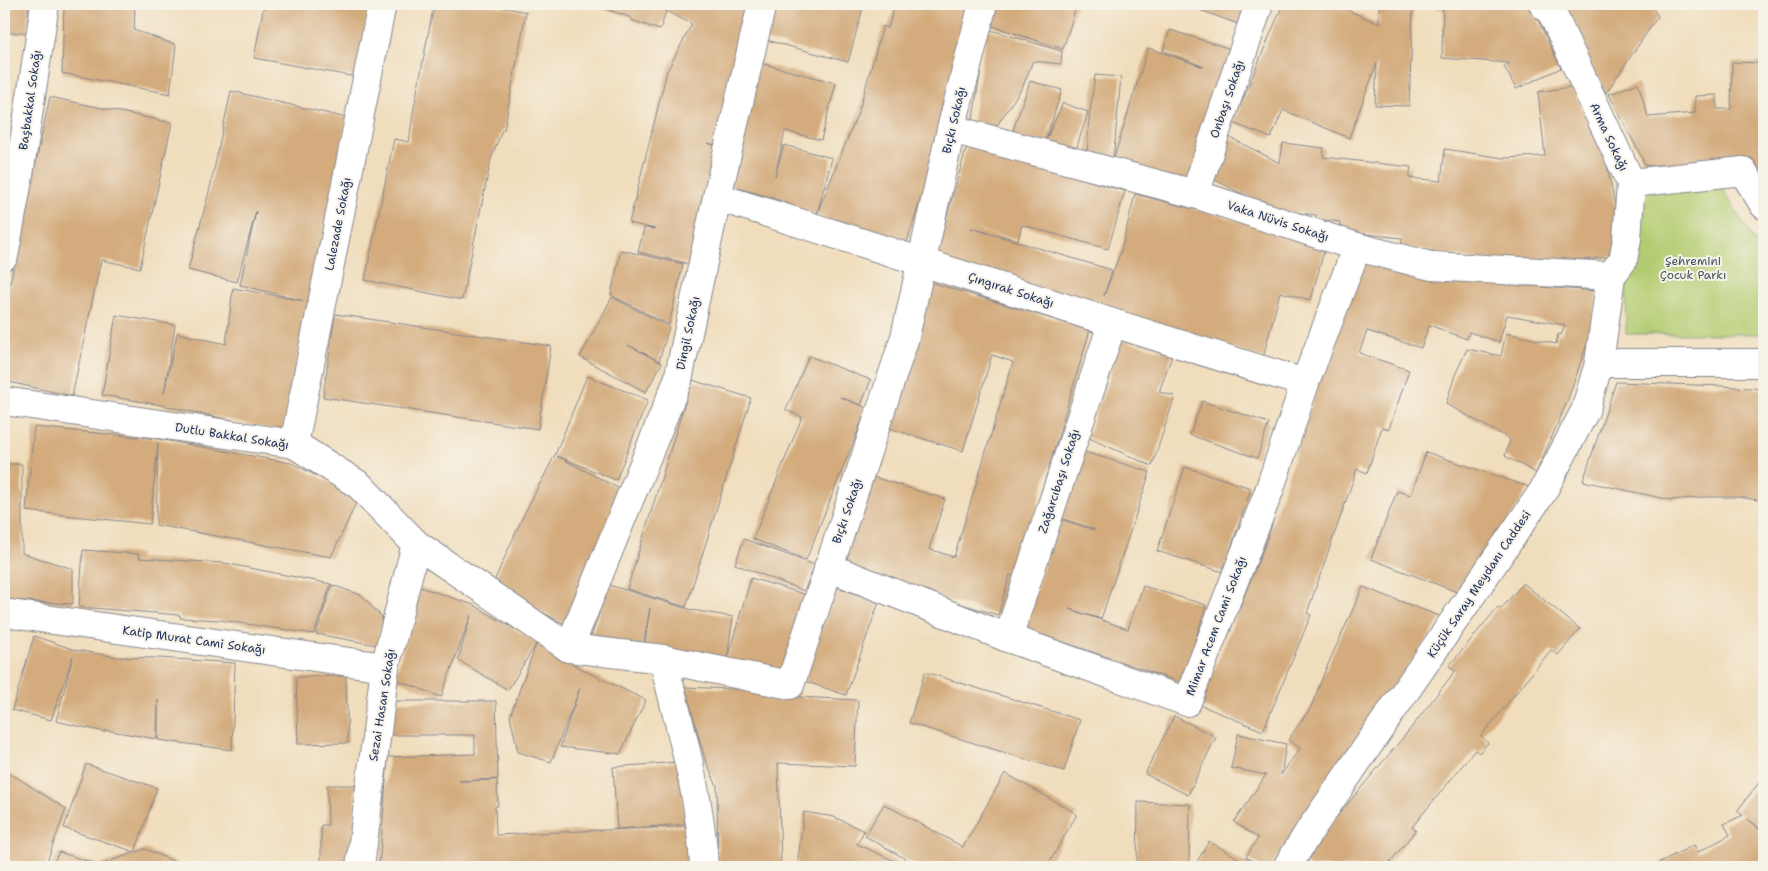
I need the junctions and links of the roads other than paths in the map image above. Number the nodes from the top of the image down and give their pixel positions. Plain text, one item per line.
1 (44, 4) edge
2 (382, 4) edge
3 (762, 4) edge
4 (983, 4) edge
5 (1258, 4) edge
6 (1543, 4) edge
7 (951, 129) junction
8 (12, 173) edge
9 (1631, 184) junction
10 (1194, 194) junction
11 (717, 197) junction
12 (1764, 205) edge
13 (1357, 247) junction
14 (4, 256) edge
15 (922, 261) junction
16 (1611, 276) junction
17 (1112, 324) junction
18 (1599, 363) junction
19 (1764, 363) edge
20 (1304, 384) junction
21 (4, 401) edge
22 (294, 444) junction
23 (416, 544) junction
24 (828, 567) junction
25 (4, 613) edge
26 (1008, 638) junction
27 (569, 648) junction
28 (663, 659) junction
29 (385, 667) junction
30 (360, 867) edge
31 (704, 867) edge
32 (1288, 867) edge

1 - 8 street, Başbakkal Sokağı
2 - 22 street, Lalezade Sokağı
3 - 11 street, Dingil Sokağı
4 - 7 street, Bıçkı Sokağı
5 - 10 street, Onbaşı Sokağı
6 - 9 street, Arma Sokağı
7 - 10 street, Vaka Nüvis Sokağı
7 - 15 street, Bıçkı Sokağı
8 - 14 street, Başbakkal Sokağı
9 - 12 street
9 - 16 street, Arma Sokağı
10 - 13 street, Vaka Nüvis Sokağı
11 - 15 street, Çıngırak Sokağı
11 - 27 street, Dingil Sokağı
13 - 16 street, Vaka Nüvis Sokağı
13 - 20 street, Mimar Acem Cami Sokağı
15 - 17 street, Çıngırak Sokağı
15 - 24 street, Bıçkı Sokağı
16 - 18 street, Küçük Saray Meydanı Caddesi
17 - 20 street, Çıngırak Sokağı
17 - 26 street, Zağarcıbaşı Sokağı
18 - 19 street
18 - 32 street, Küçük Saray Meydanı Caddesi
20 - 26 street, Mimar Acem Cami Sokağı
21 - 22 street, Dutlu Bakkal Sokağı
22 - 23 street, Dutlu Bakkal Sokağı
23 - 27 street, Dutlu Bakkal Sokağı
23 - 29 street, Sezai Hasan Sokağı
24 - 26 street, Mimar Acem Cami Sokağı
24 - 28 street, Bıçkı Sokağı
25 - 29 street, Katip Murat Cami Sokağı
27 - 28 street, Dutlu Bakkal Sokağı
28 - 31 street
29 - 30 street, Sezai Hasan Sokağı

